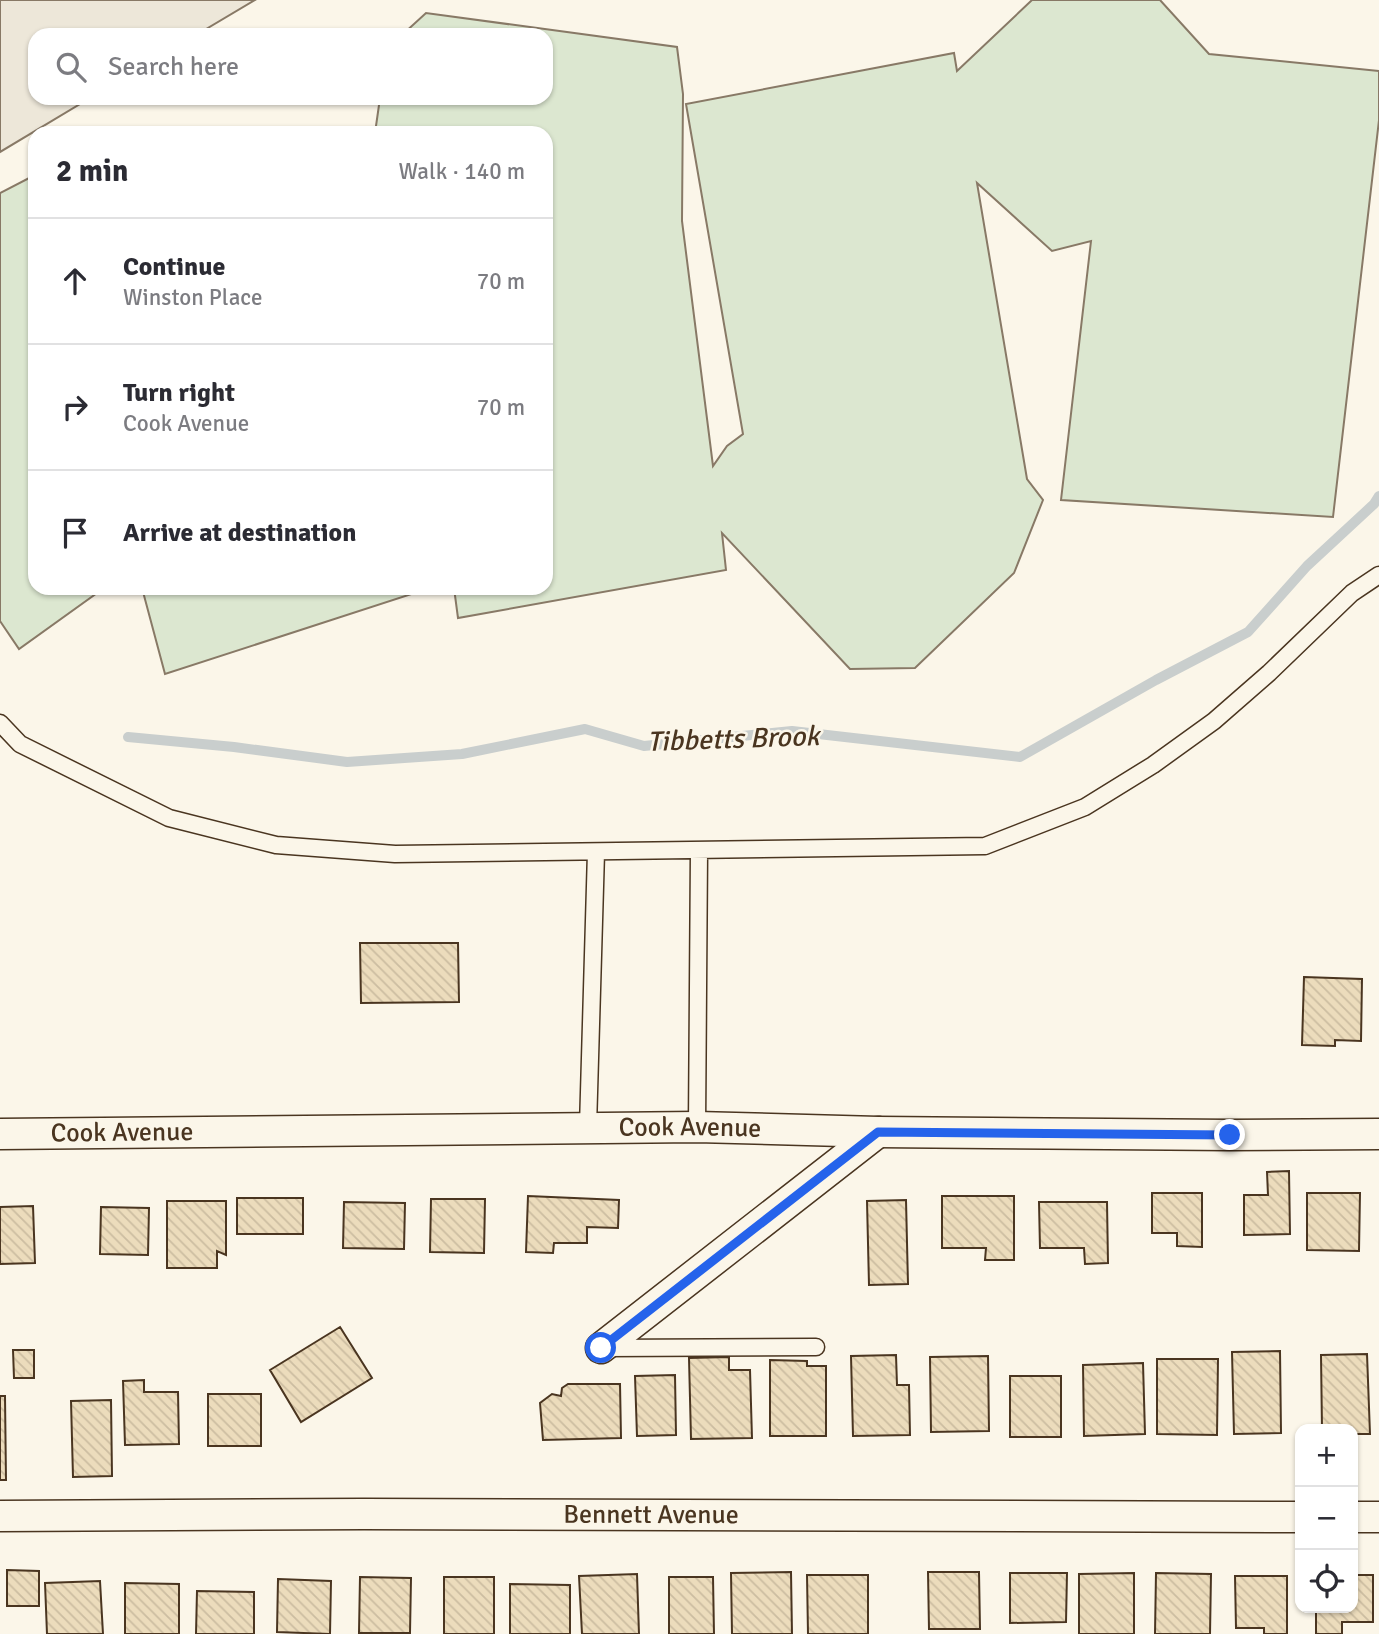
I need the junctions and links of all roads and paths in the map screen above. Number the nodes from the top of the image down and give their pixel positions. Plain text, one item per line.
1 (1379, 575) edge
2 (0, 723) edge
3 (699, 851) junction
4 (596, 852) junction
5 (588, 1127) junction
6 (696, 1127) junction
7 (878, 1132) junction
8 (0, 1134) edge
9 (1379, 1134) edge
10 (816, 1347) dead end
11 (601, 1348) joint
12 (0, 1516) edge
13 (1295, 1517) edge
14 (1358, 1517) edge
15 (1379, 1517) edge

1 - 3 lane
2 - 4 lane
3 - 4 lane
3 - 6 lane
4 - 5 lane
5 - 6 street, Cook Avenue
5 - 8 street, Cook Avenue
6 - 7 street, Cook Avenue
7 - 9 street, Cook Avenue
7 - 11 street
10 - 11 lane
12 - 13 street, Bennett Avenue
14 - 15 street

